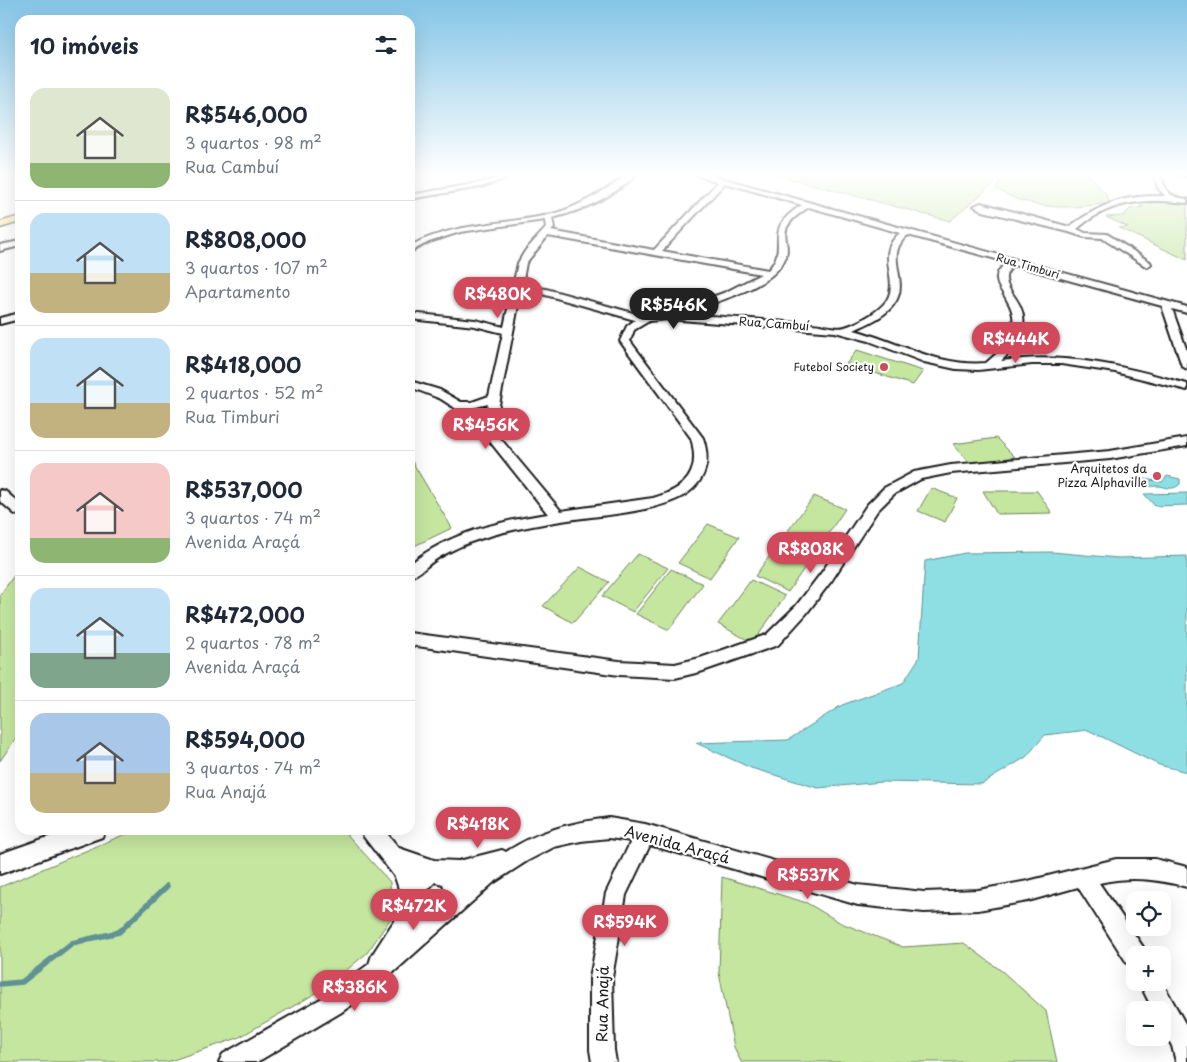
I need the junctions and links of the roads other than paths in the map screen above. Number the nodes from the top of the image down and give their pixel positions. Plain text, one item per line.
1 (506, 223) edge
2 (549, 223) edge
3 (684, 223) edge
4 (784, 223) edge
5 (871, 223) edge
6 (1043, 223) edge
7 (1082, 224) joint
8 (1072, 230) junction
9 (906, 232) junction
10 (547, 233) junction
11 (1104, 236) junction
12 (15, 244) edge
13 (415, 244) edge
14 (0, 248) edge
15 (656, 253) junction
16 (1012, 262) junction
17 (1148, 264) dead end
18 (770, 273) junction
19 (519, 287) junction
20 (699, 304) junction
21 (1166, 304) junction
22 (1187, 310) edge
23 (668, 316) junction
24 (15, 317) edge
25 (415, 317) edge
26 (644, 319) junction
27 (710, 319) junction
28 (0, 321) edge
29 (508, 331) junction
30 (845, 331) junction
31 (1014, 344) junction
32 (1040, 360) junction
33 (989, 366) junction
34 (1187, 366) edge
35 (415, 385) edge
36 (1187, 387) edge
37 (496, 398) junction
38 (461, 406) junction
39 (488, 431) junction
40 (1187, 442) edge
41 (0, 494) edge
42 (15, 507) edge
43 (558, 517) junction
44 (415, 568) edge
45 (415, 640) edge
46 (645, 834) junction
47 (82, 835) edge
48 (375, 835) edge
49 (520, 854) junction
50 (392, 855) junction
51 (0, 864) edge
52 (443, 872) junction
53 (1082, 876) junction
54 (1187, 876) edge
55 (412, 900) junction
56 (447, 912) junction
57 (1129, 946) edge
58 (368, 980) junction
59 (1155, 991) edge
60 (1187, 1061) edge
61 (231, 1062) edge
62 (604, 1062) edge

1 - 13 street
2 - 10 street
3 - 15 street
4 - 18 street
5 - 9 street, Rua Timburi
6 - 8 street
7 - 8 street
7 - 11 street
8 - 11 street
9 - 16 street, Rua Timburi
9 - 30 street
10 - 15 street
10 - 19 street
11 - 17 street
12 - 14 street
15 - 18 street
16 - 21 street, Rua Timburi
16 - 31 street
18 - 20 street
19 - 26 street
19 - 29 street
20 - 23 street
20 - 27 street
21 - 22 street, Rua Timburi
21 - 34 street
23 - 26 street, Rua Cambuí
23 - 27 street, Rua Cambuí
24 - 28 street
25 - 29 street
26 - 43 street
27 - 30 street, Rua Cambuí
29 - 37 street
30 - 33 street, Rua Cambuí
31 - 32 street
31 - 33 street
32 - 33 street, Rua Cambuí
32 - 36 street, Rua Cambuí
35 - 38 street
37 - 38 street
37 - 39 street
38 - 39 street
39 - 43 street
40 - 45 street
41 - 42 street
43 - 44 street
46 - 49 street, Avenida Araçá
46 - 53 street, Avenida Araçá
46 - 62 street, Rua Anajá
47 - 51 street
48 - 50 street
49 - 52 street
49 - 56 street, Avenida Araçá
50 - 52 street
50 - 55 street
52 - 55 street
52 - 56 street
53 - 54 street, Avenida Araçá
53 - 57 street
55 - 56 street
55 - 58 street
56 - 58 street, Avenida Araçá
58 - 61 street, Avenida Araçá
59 - 60 street

